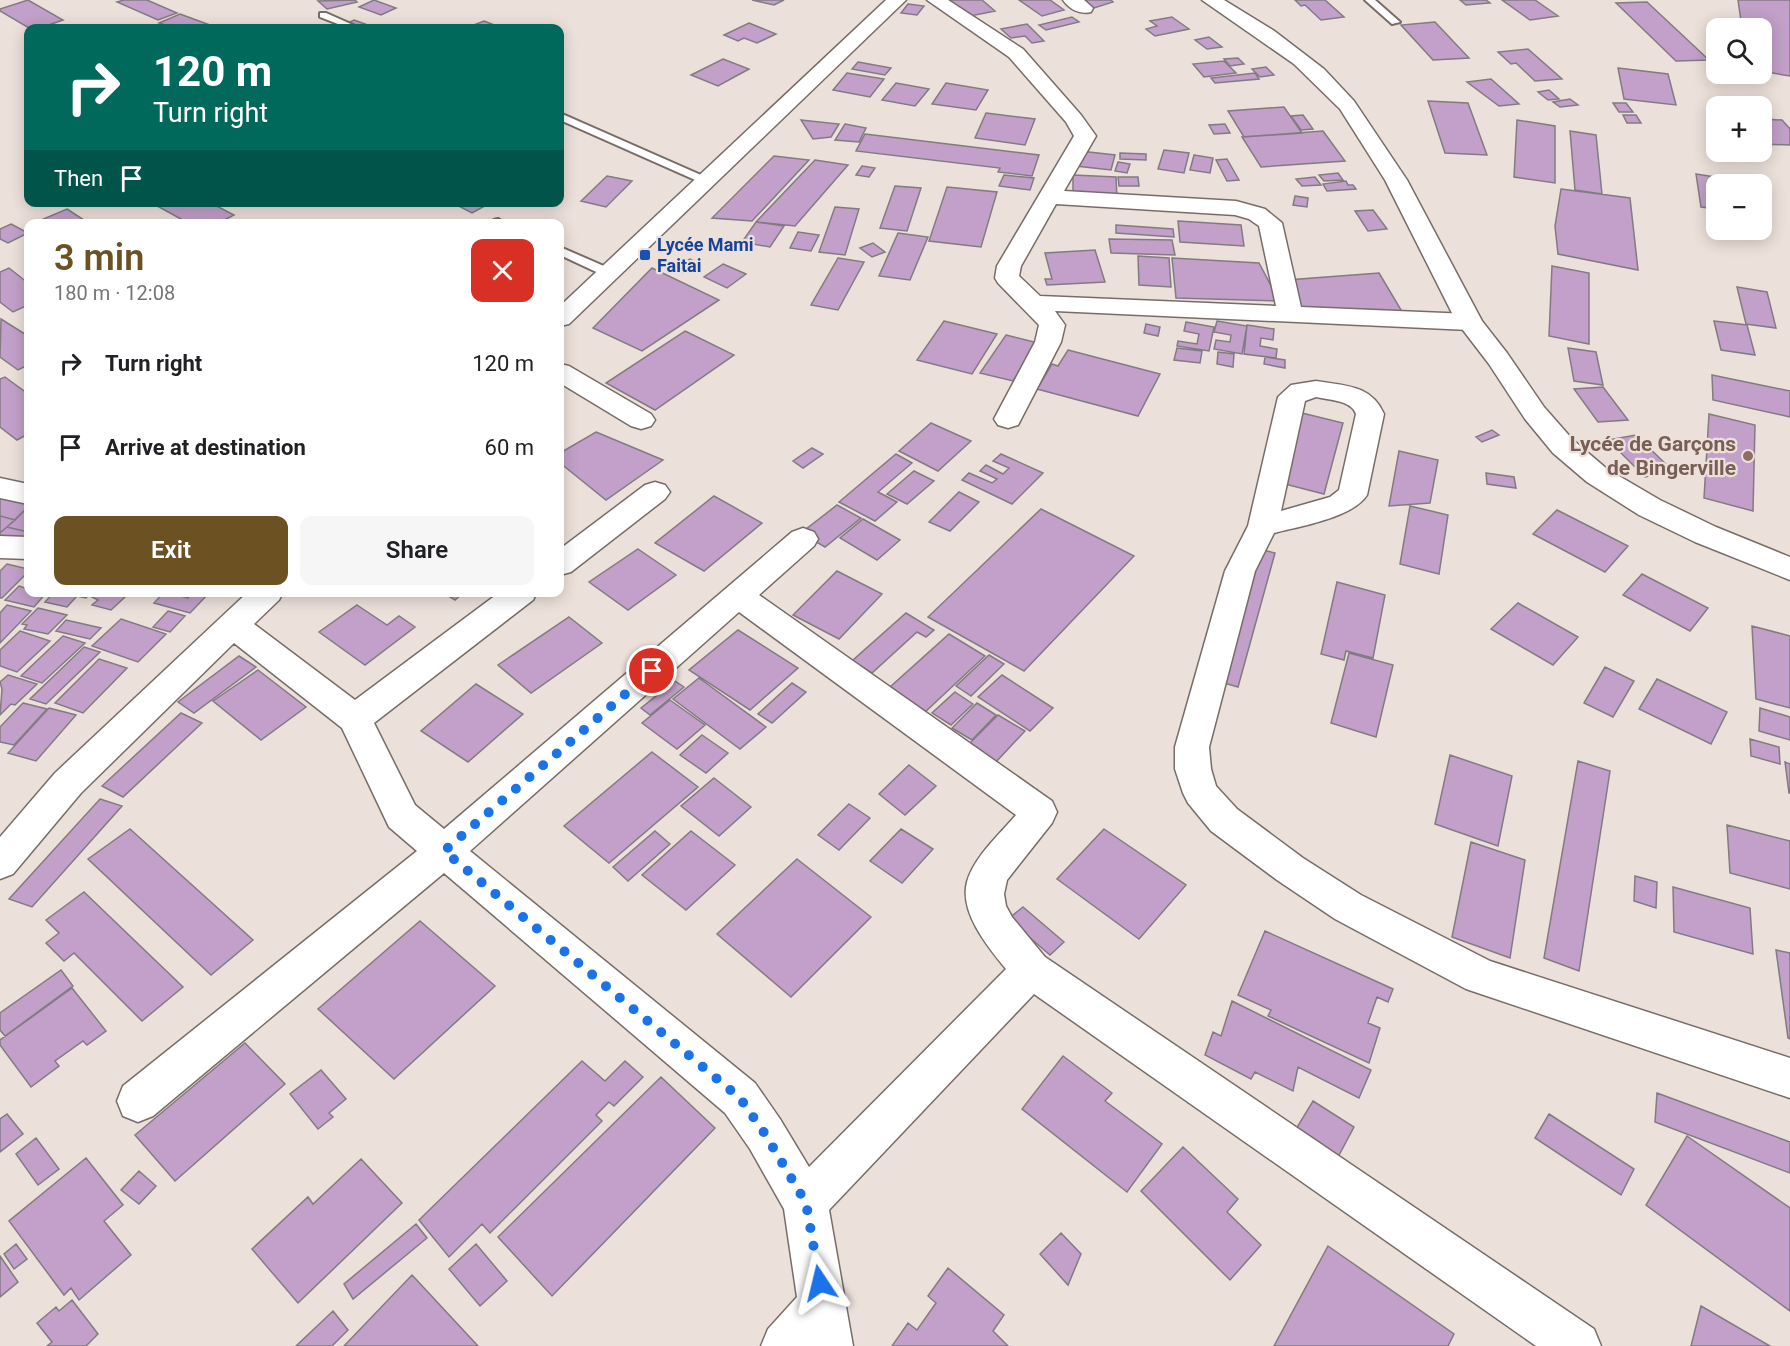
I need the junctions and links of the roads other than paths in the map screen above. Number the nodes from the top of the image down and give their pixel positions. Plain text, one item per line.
1 (897, 0) edge
2 (936, 0) edge
3 (1211, 0) edge
4 (1370, 0) edge
5 (323, 15) dead end
6 (1395, 22) dead end
7 (345, 24) edge
8 (564, 118) edge
9 (706, 181) junction
10 (1048, 197) junction
11 (564, 252) edge
12 (609, 273) junction
13 (1033, 303) junction
14 (1290, 314) junction
15 (564, 315) edge
16 (1469, 322) junction
17 (564, 374) edge
18 (1008, 419) dead end
19 (641, 420) dead end
20 (0, 488) edge
21 (655, 492) dead end
22 (24, 493) edge
23 (1263, 526) dead end
24 (803, 539) dead end
25 (0, 547) edge
26 (24, 548) edge
27 (564, 561) edge
28 (1790, 569) edge
29 (739, 596) junction
30 (262, 597) edge
31 (515, 597) edge
32 (233, 625) junction
33 (355, 719) junction
34 (444, 851) junction
35 (0, 863) edge
36 (1031, 970) junction
37 (1790, 1078) edge
38 (138, 1101) dead end
39 (806, 1203) junction
40 (826, 1324) edge
41 (785, 1346) edge
42 (1577, 1346) edge

1 - 9 street
2 - 10 street
3 - 16 street
4 - 6 lane
5 - 7 lane
8 - 9 lane
9 - 12 street
10 - 13 street
10 - 14 street
11 - 12 lane
12 - 15 street
13 - 14 street
13 - 18 street
14 - 16 street
16 - 28 street
17 - 19 street
20 - 22 street
21 - 27 street
23 - 37 street
24 - 29 street
25 - 26 street
29 - 34 street
29 - 36 street
30 - 32 street
31 - 33 street
32 - 33 street
32 - 35 street
33 - 34 street
34 - 38 street
34 - 39 street
36 - 39 street
36 - 42 street
39 - 40 street
40 - 41 street

